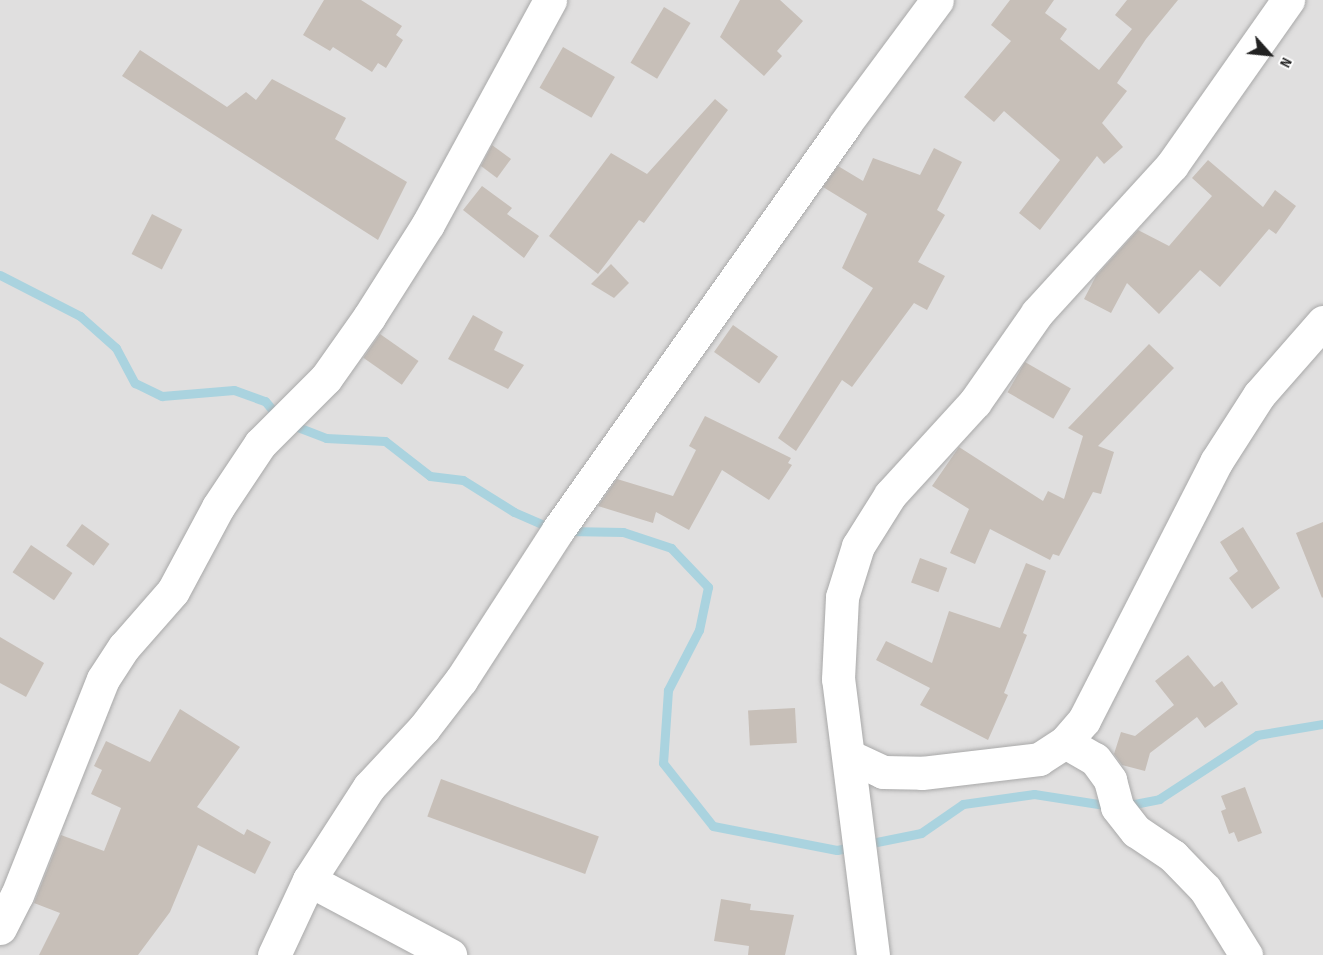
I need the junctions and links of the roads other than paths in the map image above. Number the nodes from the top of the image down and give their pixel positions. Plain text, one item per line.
1 (550, 0) edge
2 (937, 0) edge
3 (1288, 0) edge
4 (1323, 322) edge
5 (1065, 742) junction
6 (850, 757) junction
7 (309, 880) junction
8 (0, 928) edge
9 (274, 955) edge
10 (450, 955) edge
11 (873, 955) edge
12 (1246, 955) edge

1 - 8 street
2 - 7 street
3 - 6 street
4 - 5 street
5 - 6 street
5 - 12 street
6 - 11 street
7 - 9 street
7 - 10 street

